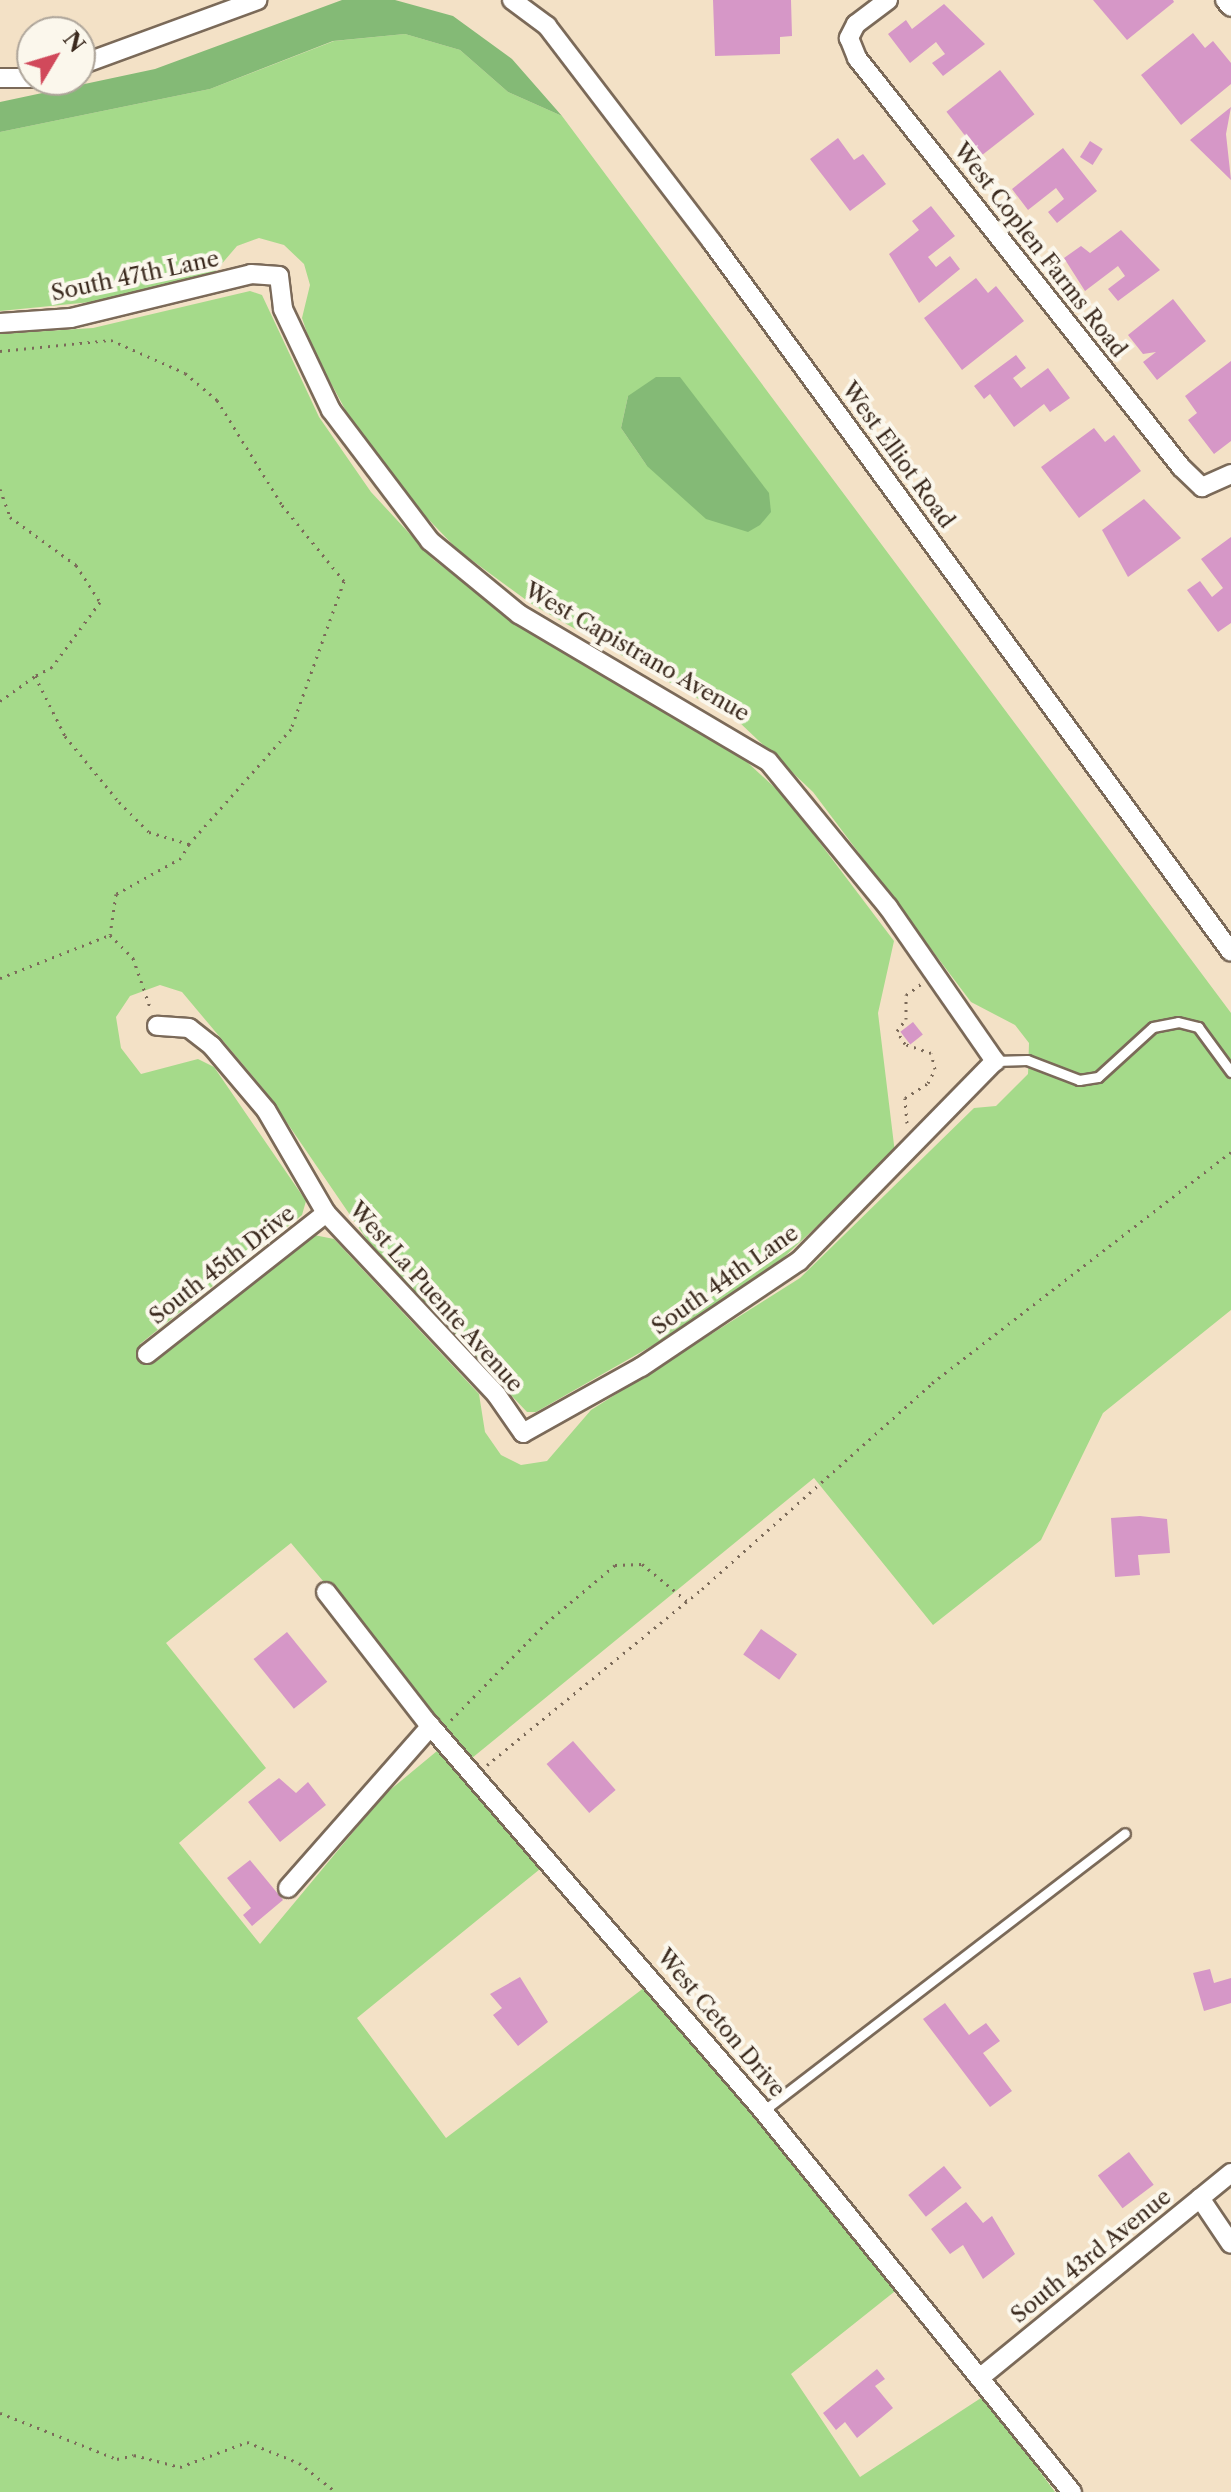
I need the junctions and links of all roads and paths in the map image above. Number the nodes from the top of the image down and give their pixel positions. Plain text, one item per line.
1 (258, 0) edge
2 (512, 0) edge
3 (888, 0) edge
4 (1225, 0) edge
5 (1231, 7) edge
6 (96, 59) edge
7 (279, 276) joint
8 (0, 323) edge
9 (0, 351) edge
10 (1231, 474) edge
11 (0, 489) edge
12 (35, 676) junction
13 (0, 701) edge
14 (189, 844) junction
15 (110, 935) junction
16 (1231, 952) edge
17 (936, 971) junction
18 (0, 978) edge
19 (157, 1026) joint
20 (995, 1061) junction
21 (1231, 1072) edge
22 (924, 1138) junction
23 (1231, 1152) edge
24 (326, 1213) junction
25 (147, 1354) dead end
26 (523, 1433) joint
27 (326, 1592) dead end
28 (687, 1601) junction
29 (435, 1730) junction
30 (476, 1777) junction
31 (1125, 1833) dead end
32 (288, 1888) dead end
33 (763, 2111) junction
34 (1231, 2173) edge
35 (1200, 2198) junction
36 (1231, 2244) edge
37 (982, 2376) junction
38 (0, 2413) edge
39 (336, 2492) edge
40 (1072, 2492) edge

1 - 6 street
2 - 16 street, West Elliot Road
3 - 10 street, West Coplen Farms Road
4 - 5 street
7 - 8 street, South 47th Lane
7 - 17 street, West Capistrano Avenue
9 - 14 path
11 - 12 path
12 - 13 path
12 - 14 path
14 - 15 path
15 - 18 path
15 - 19 path
17 - 20 street, West Capistrano Avenue
17 - 22 path
19 - 24 street, West La Puente Avenue
20 - 21 lane
20 - 22 street, South 44th Lane
22 - 26 street, South 44th Lane
23 - 28 path
24 - 25 street, South 45th Drive
24 - 26 street, West La Puente Avenue
27 - 29 street, West Ceton Drive
28 - 29 path
28 - 30 path
29 - 30 street, West Ceton Drive
29 - 32 street
30 - 33 street, West Ceton Drive
31 - 33 lane
33 - 37 street, West Ceton Drive
34 - 35 street, South 43rd Avenue
35 - 36 street
35 - 37 street, South 43rd Avenue
37 - 40 street, West Ceton Drive
38 - 39 path

